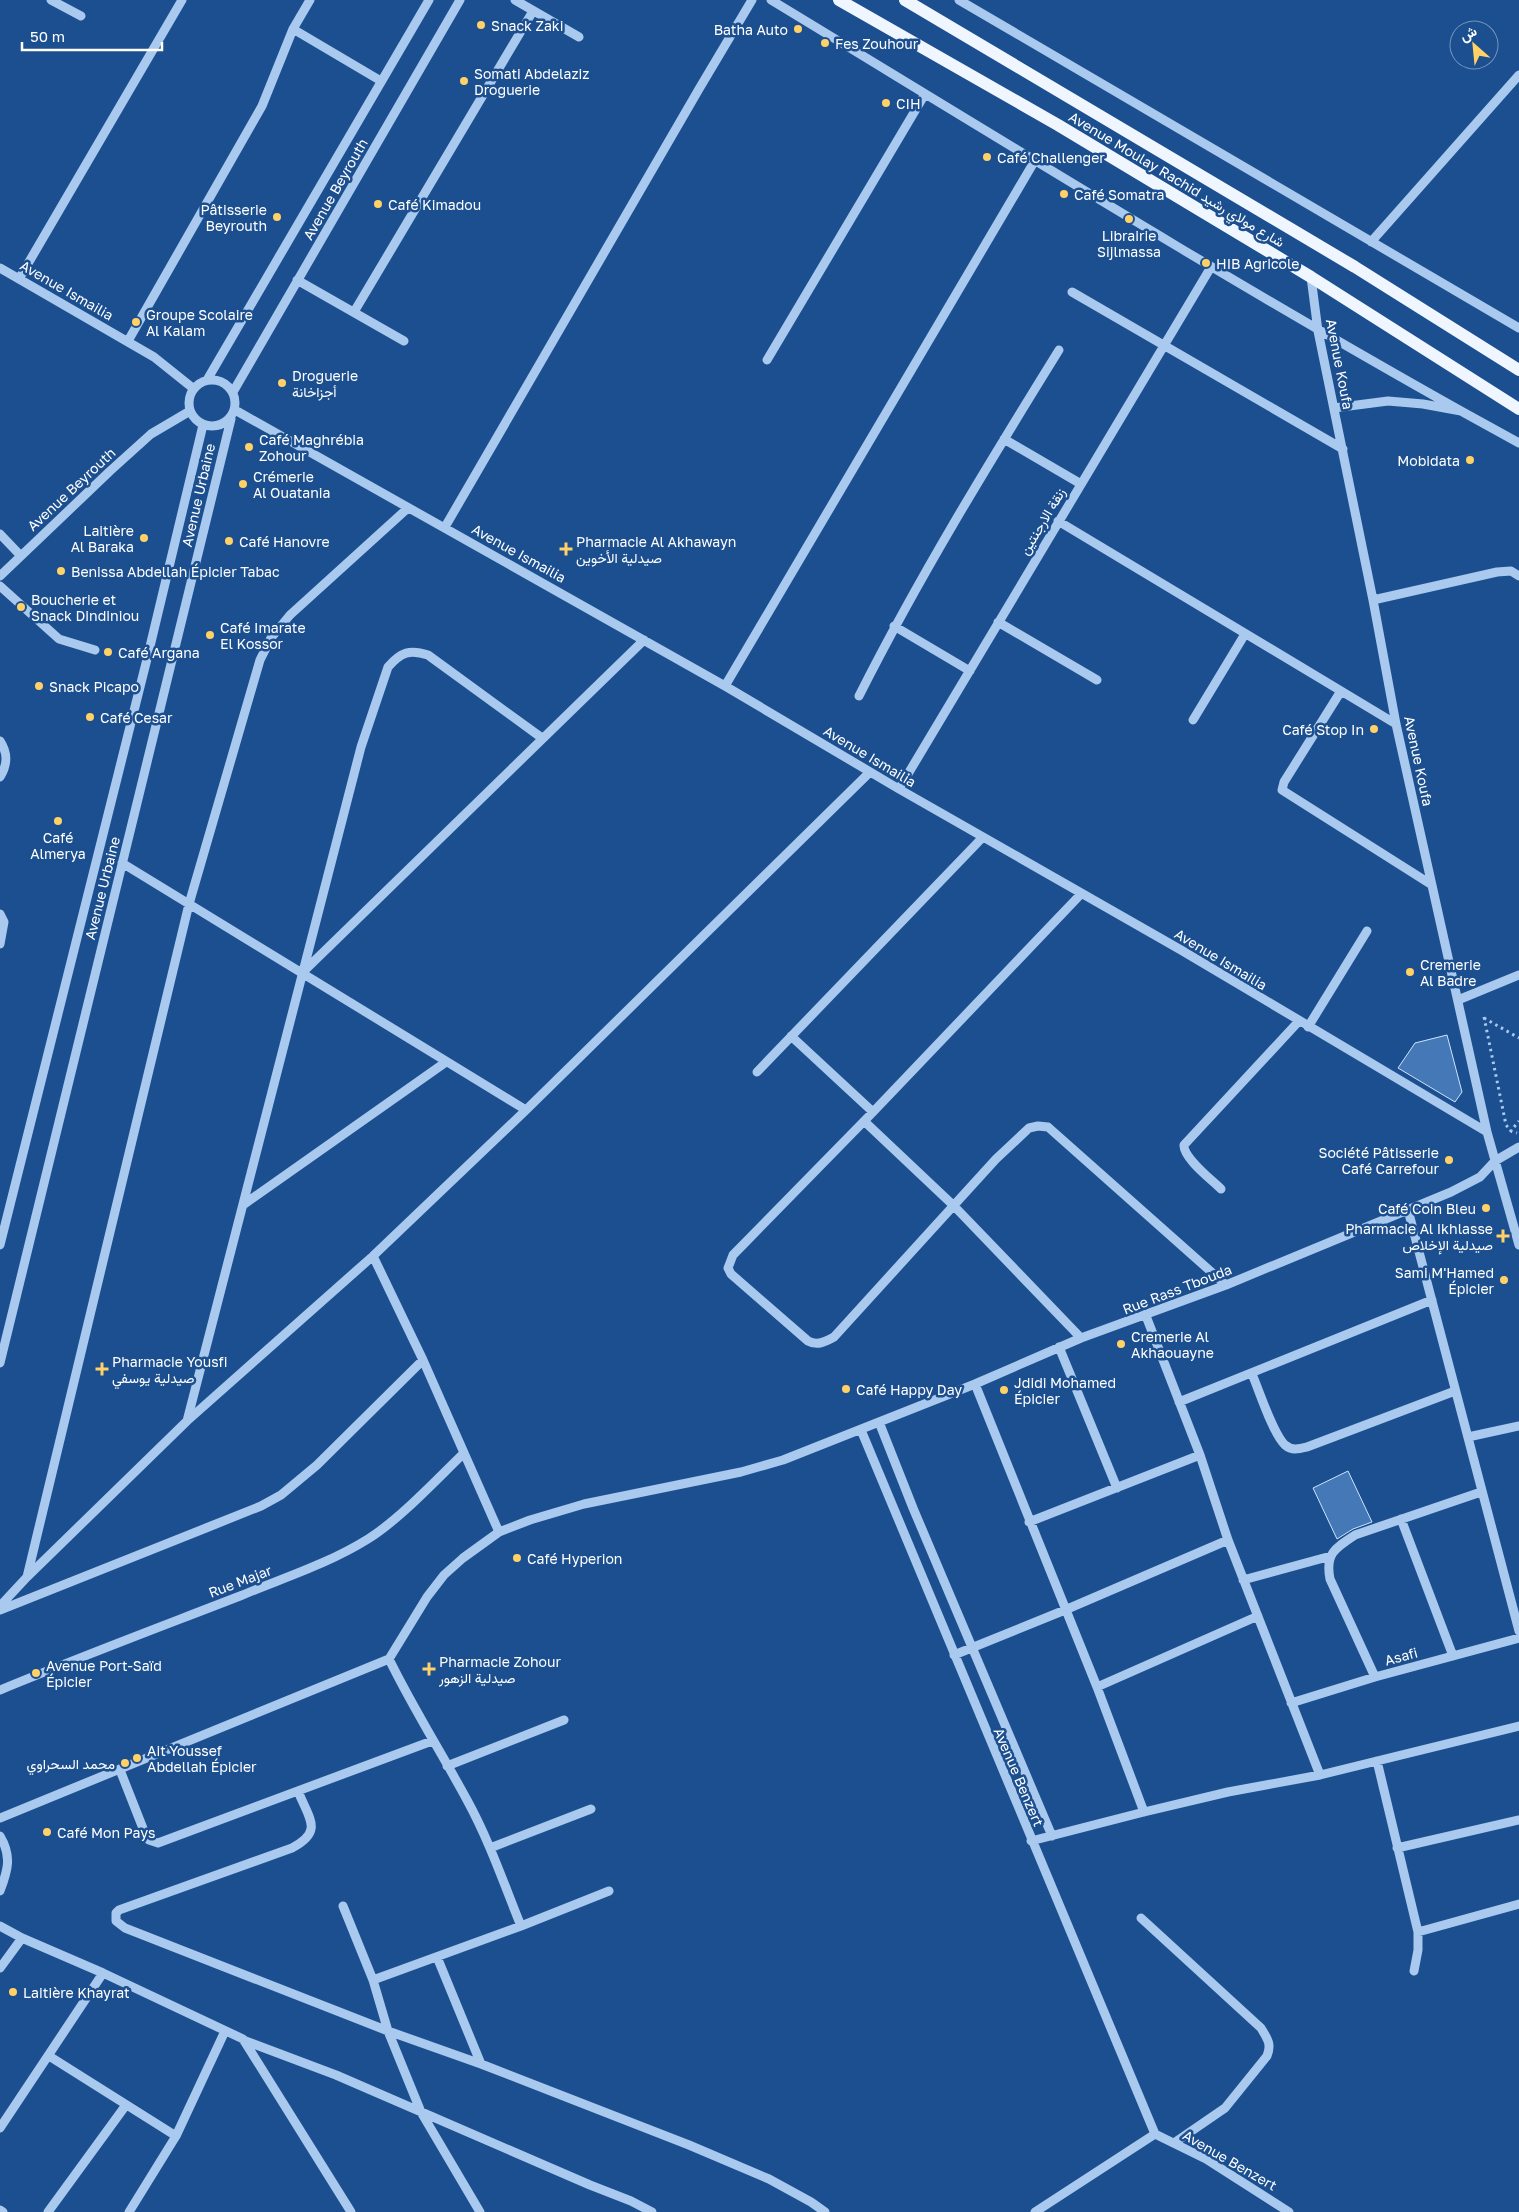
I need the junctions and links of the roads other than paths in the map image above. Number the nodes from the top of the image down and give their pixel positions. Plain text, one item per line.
1 (51, 0) edge
2 (182, 0) edge
3 (310, 0) edge
4 (429, 0) edge
5 (460, 0) edge
6 (515, 0) edge
7 (752, 0) edge
8 (771, 0) edge
9 (838, 0) edge
10 (905, 0) edge
11 (959, 0) edge
12 (533, 10) junction
13 (81, 16) dead end
14 (293, 29) junction
15 (579, 37) dead end
16 (1519, 75) edge
17 (381, 81) junction
18 (925, 94) junction
19 (1034, 162) junction
20 (1371, 242) junction
21 (1211, 267) junction
22 (0, 268) edge
23 (1311, 277) junction
24 (19, 279) junction
25 (297, 280) junction
26 (1072, 292) dead end
27 (354, 312) junction
28 (1519, 328) edge
29 (1318, 332) junction
30 (128, 341) junction
31 (404, 341) dead end
32 (1164, 345) junction
33 (1059, 350) dead end
34 (767, 360) dead end
35 (1519, 370) edge
36 (208, 380) junction
37 (194, 389) junction
38 (233, 392) junction
39 (1334, 408) junction
40 (1519, 409) edge
41 (235, 410) junction
42 (190, 411) junction
43 (1461, 411) junction
44 (231, 419) junction
45 (203, 425) junction
46 (1004, 439) junction
47 (1519, 443) edge
48 (1343, 449) junction
49 (1081, 484) junction
50 (408, 508) junction
51 (1058, 521) junction
52 (445, 528) junction
53 (0, 534) edge
54 (21, 556) junction
55 (0, 576) edge
56 (1519, 576) edge
57 (0, 586) edge
58 (1373, 600) junction
59 (998, 622) junction
60 (894, 626) junction
61 (1245, 634) junction
62 (644, 640) junction
63 (95, 650) dead end
64 (970, 670) junction
65 (1097, 680) dead end
66 (725, 686) junction
67 (1341, 691) junction
68 (859, 696) dead end
69 (1193, 720) dead end
70 (1396, 724) junction
71 (542, 738) junction
72 (0, 741) edge
73 (870, 772) junction
74 (0, 777) edge
75 (899, 789) junction
76 (984, 837) junction
77 (122, 863) junction
78 (1432, 885) junction
79 (1081, 894) junction
80 (189, 904) junction
81 (0, 914) edge
82 (1368, 932) dead end
83 (0, 944) edge
84 (303, 973) junction
85 (1519, 975) edge
86 (1458, 1000) junction
87 (1299, 1021) junction
88 (1308, 1027) junction
89 (791, 1036) junction
90 (446, 1062) junction
91 (757, 1072) dead end
92 (526, 1110) junction
93 (873, 1112) junction
94 (864, 1121) junction
95 (1487, 1132) junction
96 (1519, 1147) edge
97 (1495, 1161) junction
98 (1221, 1189) dead end
99 (243, 1205) junction
100 (954, 1206) junction
101 (1408, 1210) junction
102 (0, 1245) edge
103 (1519, 1245) edge
104 (373, 1256) junction
105 (1226, 1286) junction
106 (1432, 1300) junction
107 (1146, 1316) junction
108 (1081, 1338) junction
109 (1058, 1347) junction
110 (423, 1360) junction
111 (0, 1364) edge
112 (1252, 1374) junction
113 (975, 1384) junction
114 (1454, 1391) junction
115 (1179, 1402) junction
116 (187, 1421) junction
117 (879, 1422) junction
118 (1519, 1426) edge
119 (860, 1430) junction
120 (1468, 1438) junction
121 (464, 1454) junction
122 (1200, 1455) junction
123 (1117, 1488) junction
124 (1481, 1492) junction
125 (1401, 1520) junction
126 (1030, 1522) junction
127 (499, 1532) junction
128 (1228, 1540) junction
129 (1330, 1556) junction
130 (27, 1577) junction
131 (1243, 1580) junction
132 (0, 1606) edge
133 (0, 1610) edge
134 (1065, 1610) junction
135 (1258, 1616) junction
136 (1519, 1631) edge
137 (1519, 1638) edge
138 (972, 1648) junction
139 (954, 1655) junction
140 (1452, 1656) junction
141 (390, 1659) junction
142 (1375, 1677) junction
143 (1097, 1687) junction
144 (0, 1690) edge
145 (1291, 1703) junction
146 (564, 1720) dead end
147 (1519, 1726) edge
148 (432, 1741) junction
149 (1377, 1761) junction
150 (447, 1766) junction
151 (120, 1770) junction
152 (1320, 1775) junction
153 (298, 1791) junction
154 (591, 1809) dead end
155 (1144, 1812) junction
156 (0, 1818) edge
157 (1519, 1820) edge
158 (0, 1836) edge
159 (1052, 1836) junction
160 (1031, 1841) junction
161 (490, 1848) junction
162 (1397, 1848) junction
163 (0, 1891) edge
164 (609, 1891) dead end
165 (1519, 1904) edge
166 (343, 1906) dead end
167 (1141, 1918) dead end
168 (0, 1926) edge
169 (521, 1926) junction
170 (1418, 1932) junction
171 (22, 1938) junction
172 (437, 1957) junction
173 (0, 1968) edge
174 (1414, 1971) dead end
175 (103, 1974) junction
176 (373, 1980) junction
177 (388, 2031) junction
178 (225, 2032) junction
179 (243, 2040) junction
180 (49, 2056) junction
181 (481, 2064) junction
182 (126, 2105) junction
183 (421, 2112) junction
184 (0, 2128) edge
185 (1155, 2134) junction
186 (176, 2136) junction
187 (1174, 2143) junction
188 (48, 2212) edge
189 (129, 2212) edge
190 (351, 2212) edge
191 (480, 2212) edge
192 (652, 2212) edge
193 (825, 2212) edge
194 (1035, 2212) edge
195 (1290, 2212) edge

1 - 13 street
2 - 24 street
3 - 14 street
4 - 17 street, Avenue Beyrouth
5 - 25 street, Avenue Beyrouth
6 - 12 street
7 - 52 street
8 - 18 street
9 - 23 main road, Avenue Moulay Rachid شارع مولاي رشيد
10 - 35 main road, Avenue Moulay Rachid شارع مولاي رشيد
11 - 20 street
12 - 15 street
12 - 27 street
14 - 17 street
14 - 30 street
16 - 20 street
17 - 36 street, Avenue Beyrouth
18 - 19 street
18 - 34 street
19 - 21 street
19 - 66 street
20 - 28 street
21 - 29 street
21 - 32 street, زنقة الارجنتين
22 - 24 street, Avenue Ismailia
23 - 29 street, Avenue Koufa
23 - 40 main road, Avenue Moulay Rachid شارع مولاي رشيد
24 - 30 street, Avenue Ismailia
25 - 27 street
25 - 38 street, Avenue Beyrouth
26 - 32 street
27 - 31 street
29 - 39 street, Avenue Koufa
29 - 43 street
30 - 37 street, Avenue Ismailia
32 - 48 street
32 - 49 street, زنقة الارجنتين
33 - 46 street
36 - 37 street
36 - 38 street
37 - 42 street
38 - 41 street
39 - 43 street
39 - 48 street, Avenue Koufa
41 - 44 street
41 - 50 street, Avenue Ismailia
42 - 45 street
42 - 54 street, Avenue Beyrouth
43 - 47 street
44 - 45 street
44 - 77 street, Avenue Urbaine
45 - 102 street, Avenue Urbaine
46 - 49 street
46 - 60 street
48 - 58 street, Avenue Koufa
49 - 51 street, زنقة الارجنتين
50 - 52 street, Avenue Ismailia
50 - 80 street
51 - 59 street, زنقة الارجنتين
51 - 61 street
52 - 62 street, Avenue Ismailia
53 - 54 street
54 - 55 street, Avenue Beyrouth
56 - 58 street
57 - 63 street
58 - 70 street, Avenue Koufa
59 - 64 street, زنقة الارجنتين
59 - 65 street
60 - 64 street
60 - 68 street
61 - 67 street
61 - 69 street
62 - 66 street, Avenue Ismailia
62 - 71 street
64 - 75 street, زنقة الارجنتين
66 - 73 street, Avenue Ismailia
67 - 70 street
67 - 78 street
70 - 78 street, Avenue Koufa
71 - 84 street
71 - 84 street
72 - 74 street
73 - 75 street, Avenue Ismailia
73 - 92 street
75 - 76 street, Avenue Ismailia
76 - 79 street, Avenue Ismailia
76 - 89 street
77 - 80 street
77 - 111 street, Avenue Urbaine
78 - 86 street, Avenue Koufa
79 - 87 street, Avenue Ismailia
79 - 93 street
80 - 84 street
80 - 130 street
81 - 83 street
82 - 88 street
84 - 90 street
84 - 99 street
85 - 86 street
86 - 95 street, Avenue Koufa
87 - 88 street, Avenue Ismailia
87 - 98 street
88 - 95 street, Avenue Ismailia
89 - 91 street
89 - 93 street
90 - 92 street
90 - 99 street
92 - 104 street
93 - 94 street
94 - 100 street
94 - 100 street
95 - 97 street, Avenue Koufa
96 - 97 street, Rue Rass Tbouda
97 - 101 street, Rue Rass Tbouda
97 - 103 street, Avenue Koufa
99 - 116 street
100 - 105 street
100 - 108 street
101 - 105 street, Rue Rass Tbouda
101 - 106 street
104 - 110 street
104 - 116 street
105 - 107 street, Rue Rass Tbouda
106 - 112 street
106 - 114 street
107 - 108 street, Rue Rass Tbouda
107 - 115 street
108 - 109 street, Rue Rass Tbouda
109 - 113 street, Rue Rass Tbouda
109 - 123 street
110 - 121 street
110 - 133 street
112 - 114 street
112 - 115 street
113 - 117 street, Rue Rass Tbouda
113 - 126 street
114 - 120 street
115 - 122 street
116 - 130 street
117 - 119 street, Rue Rass Tbouda
117 - 138 street, Avenue Benzert
118 - 120 street
119 - 127 street, Rue Rass Tbouda
119 - 139 street, Avenue Benzert
120 - 124 street
121 - 127 street
121 - 144 street, Rue Majar
122 - 123 street
122 - 128 street
123 - 126 street
124 - 125 street
124 - 136 street
125 - 129 street
125 - 140 street
126 - 134 street
127 - 141 street, Rue Rass Tbouda
128 - 131 street
128 - 134 street
129 - 131 street
129 - 142 street
130 - 132 street
131 - 135 street
134 - 138 street
134 - 143 street
135 - 143 street
135 - 145 street
137 - 140 street, Asafi
138 - 139 street
138 - 159 street, Avenue Benzert
139 - 160 street, Avenue Benzert
140 - 142 street, Asafi
141 - 148 street
141 - 151 street
142 - 145 street, Asafi
143 - 155 street
145 - 152 street
146 - 150 street
147 - 149 street
148 - 150 street
148 - 153 street
149 - 152 street
149 - 162 street
150 - 161 street
151 - 153 street
151 - 156 street
152 - 155 street
153 - 177 street
154 - 161 street
155 - 159 street
157 - 162 street
158 - 163 street
159 - 160 street
160 - 185 street, Avenue Benzert
161 - 169 street
162 - 170 street
164 - 169 street
165 - 170 street
166 - 176 street
167 - 187 street
168 - 171 street
169 - 172 street
170 - 174 street
171 - 173 street
171 - 175 street
172 - 176 street
172 - 181 street
175 - 178 street
175 - 180 street
176 - 177 street
177 - 181 street
177 - 183 street
178 - 179 street
178 - 186 street
179 - 183 street
179 - 190 street
180 - 182 street
180 - 184 street
181 - 193 street
182 - 186 street
182 - 188 street
183 - 191 street
183 - 192 street
185 - 187 street, Avenue Benzert
185 - 194 street
186 - 189 street
187 - 195 street, Avenue Benzert

